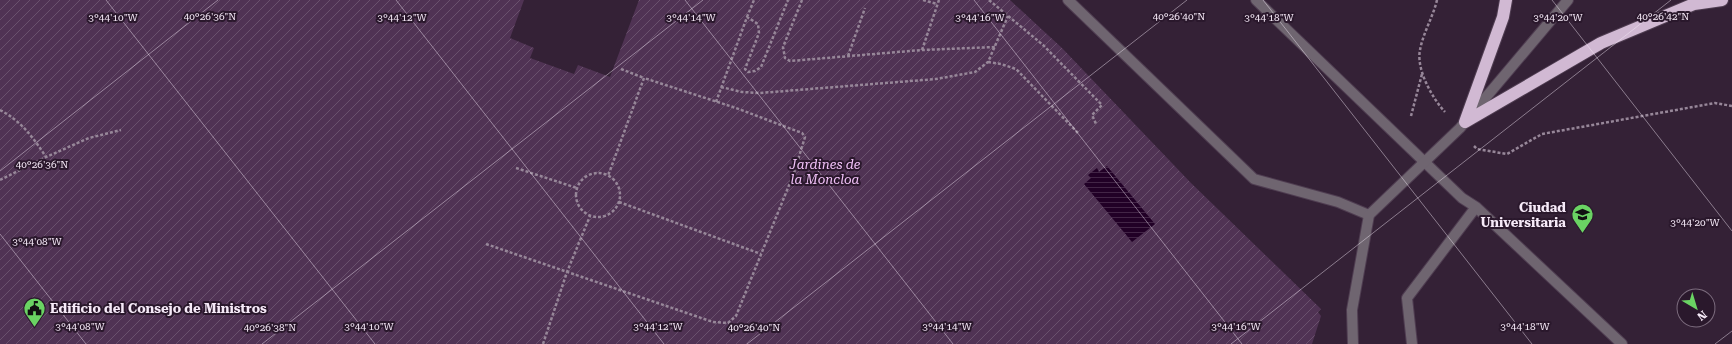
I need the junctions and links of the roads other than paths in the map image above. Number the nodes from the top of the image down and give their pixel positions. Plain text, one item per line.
1 (1068, 0) edge
2 (1256, 0) edge
3 (1506, 0) edge
4 (1568, 0) edge
5 (1722, 0) edge
6 (1691, 2) edge
7 (1465, 122) junction
8 (1425, 163) junction
9 (1476, 207) junction
10 (1369, 215) junction
11 (1353, 344) edge
12 (1412, 344) edge
13 (1622, 344) edge

1 - 10 street
2 - 8 street
3 - 7 highway
4 - 7 street
5 - 6 highway
6 - 7 highway
7 - 8 street
8 - 9 street
8 - 10 street
9 - 12 street
9 - 13 street
10 - 11 street

